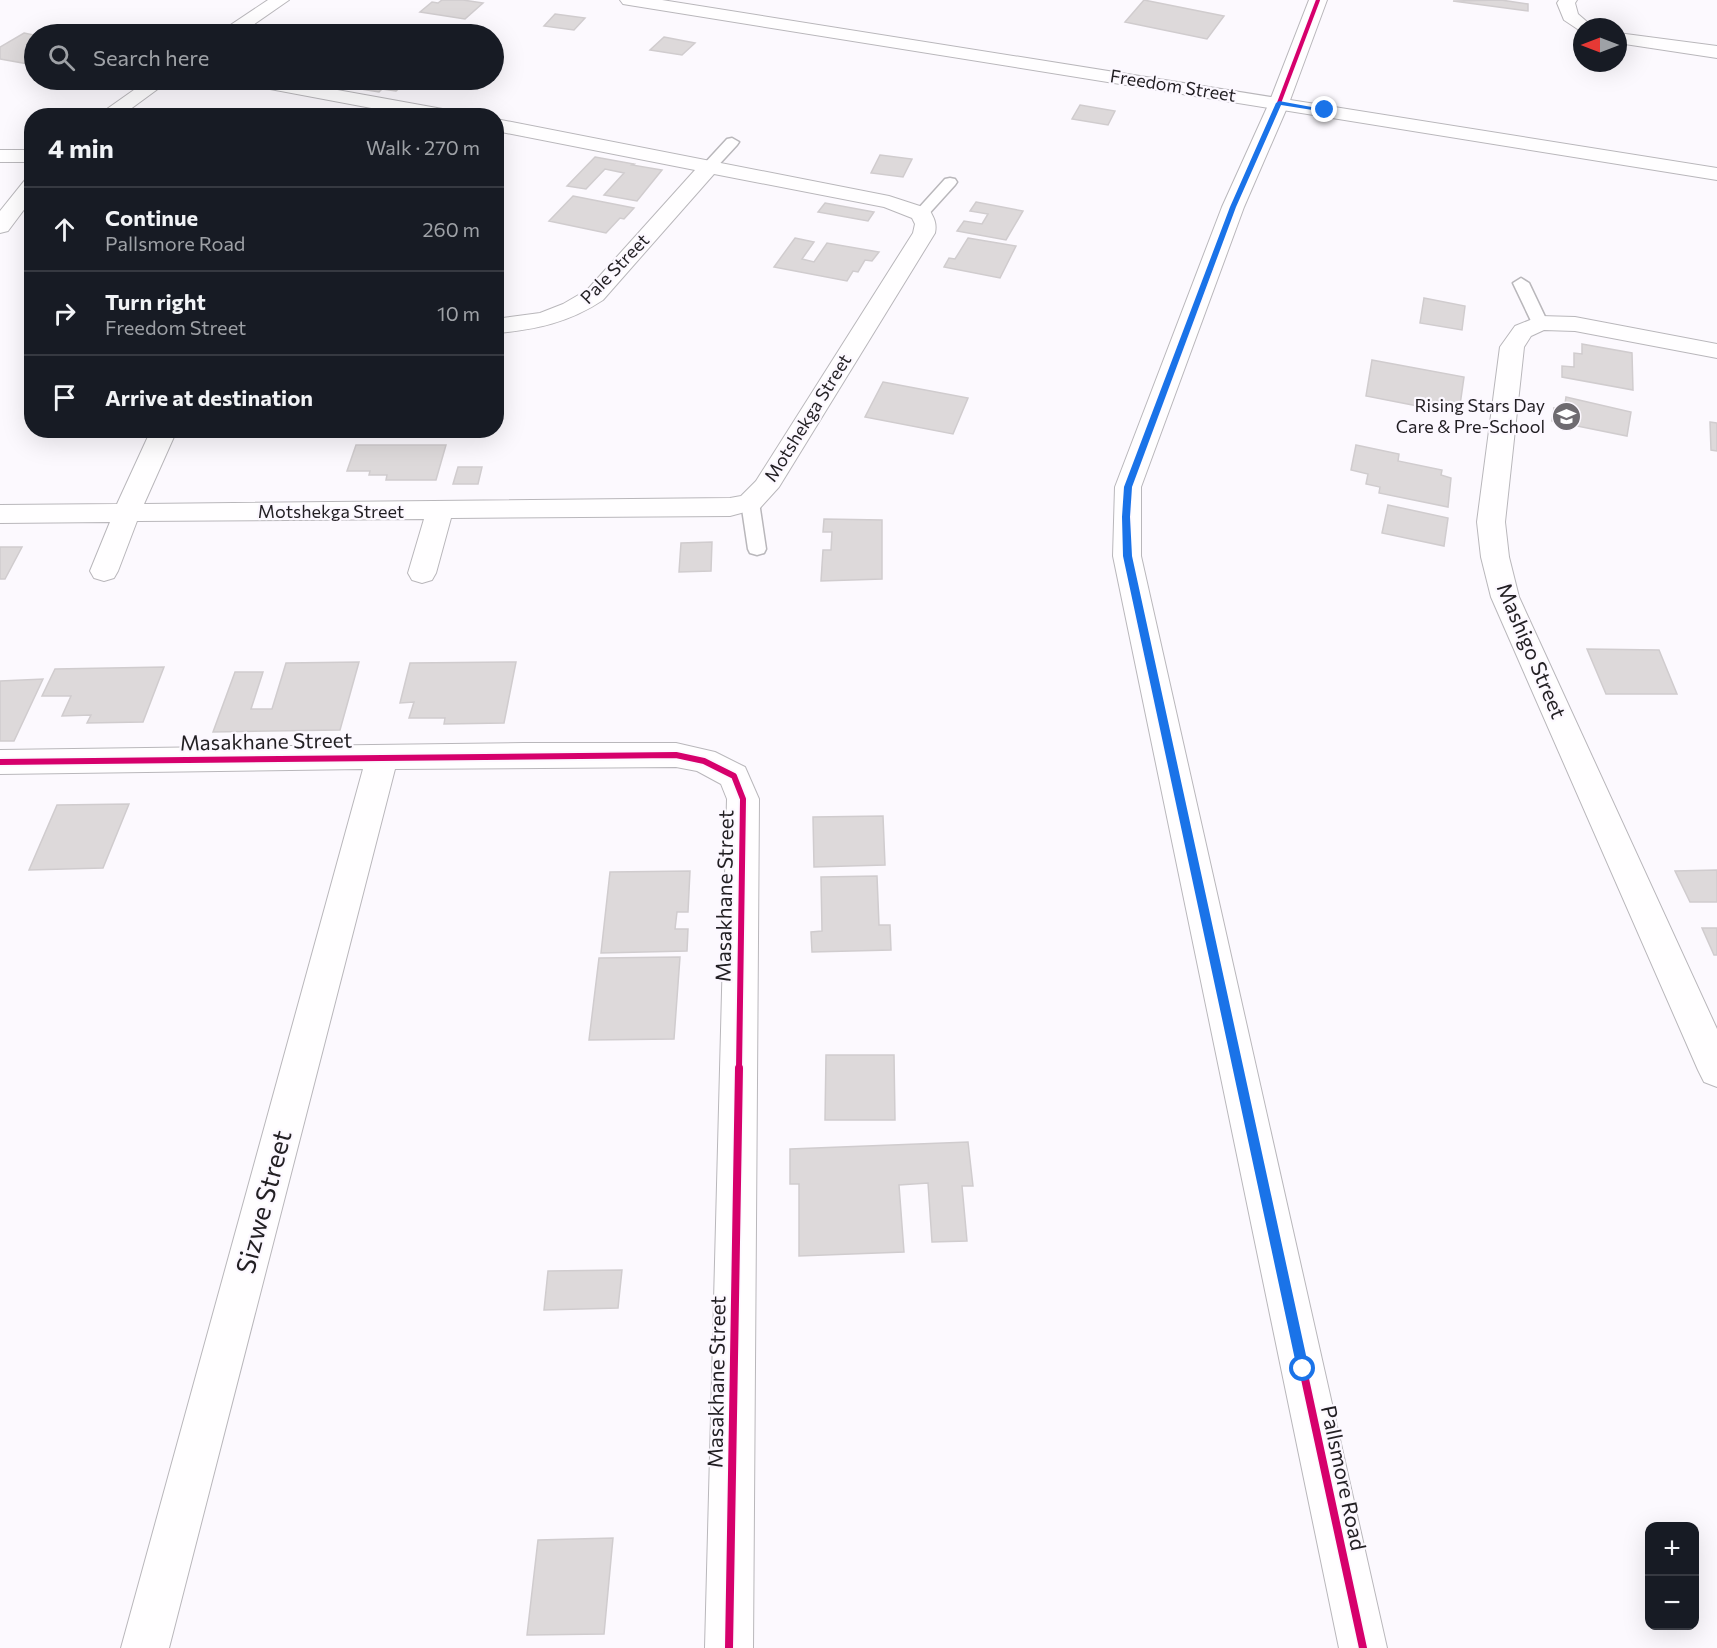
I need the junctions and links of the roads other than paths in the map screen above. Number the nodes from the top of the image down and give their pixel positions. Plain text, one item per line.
1 (280, 0) edge
2 (629, 0) edge
3 (1318, 0) edge
4 (1568, 0) edge
5 (1573, 18) edge
6 (244, 24) edge
7 (1627, 39) edge
8 (1717, 52) edge
9 (145, 90) edge
10 (313, 90) edge
11 (378, 101) junction
12 (1279, 103) junction
13 (119, 108) edge
14 (370, 108) edge
15 (411, 108) edge
16 (504, 127) edge
17 (732, 142) dead end
18 (0, 156) edge
19 (24, 156) edge
20 (708, 168) junction
21 (1717, 174) edge
22 (950, 182) dead end
23 (24, 194) edge
24 (921, 214) junction
25 (0, 226) edge
26 (1521, 283) dead end
27 (1540, 323) junction
28 (504, 325) edge
29 (1717, 351) edge
30 (160, 438) edge
31 (750, 502) junction
32 (440, 511) junction
33 (126, 512) junction
34 (0, 514) edge
35 (757, 549) dead end
36 (104, 571) dead end
37 (422, 573) dead end
38 (382, 757) junction
39 (2, 765) edge
40 (1717, 1070) edge
41 (145, 1648) edge
42 (729, 1648) edge
43 (1363, 1648) edge

1 - 6 street
2 - 12 street, Freedom Street
3 - 12 street, Pallsmore Road
4 - 5 street
7 - 8 street
9 - 13 street
10 - 11 street
11 - 14 street
11 - 15 street
12 - 21 street, Freedom Street
12 - 43 street, Pallsmore Road
16 - 20 street
17 - 20 lane
18 - 19 street
20 - 24 street
20 - 28 street, Pale Street
22 - 24 lane
23 - 25 street
24 - 31 street, Motshekga Street
26 - 27 lane
27 - 29 street
27 - 40 street, Mashigo Street
30 - 33 street
31 - 32 street, Motshekga Street
31 - 35 lane
32 - 33 street, Motshekga Street
32 - 37 street
33 - 34 street, Motshekga Street
33 - 36 street
38 - 39 street, Masakhane Street
38 - 41 street, Sizwe Street
38 - 42 street, Masakhane Street

